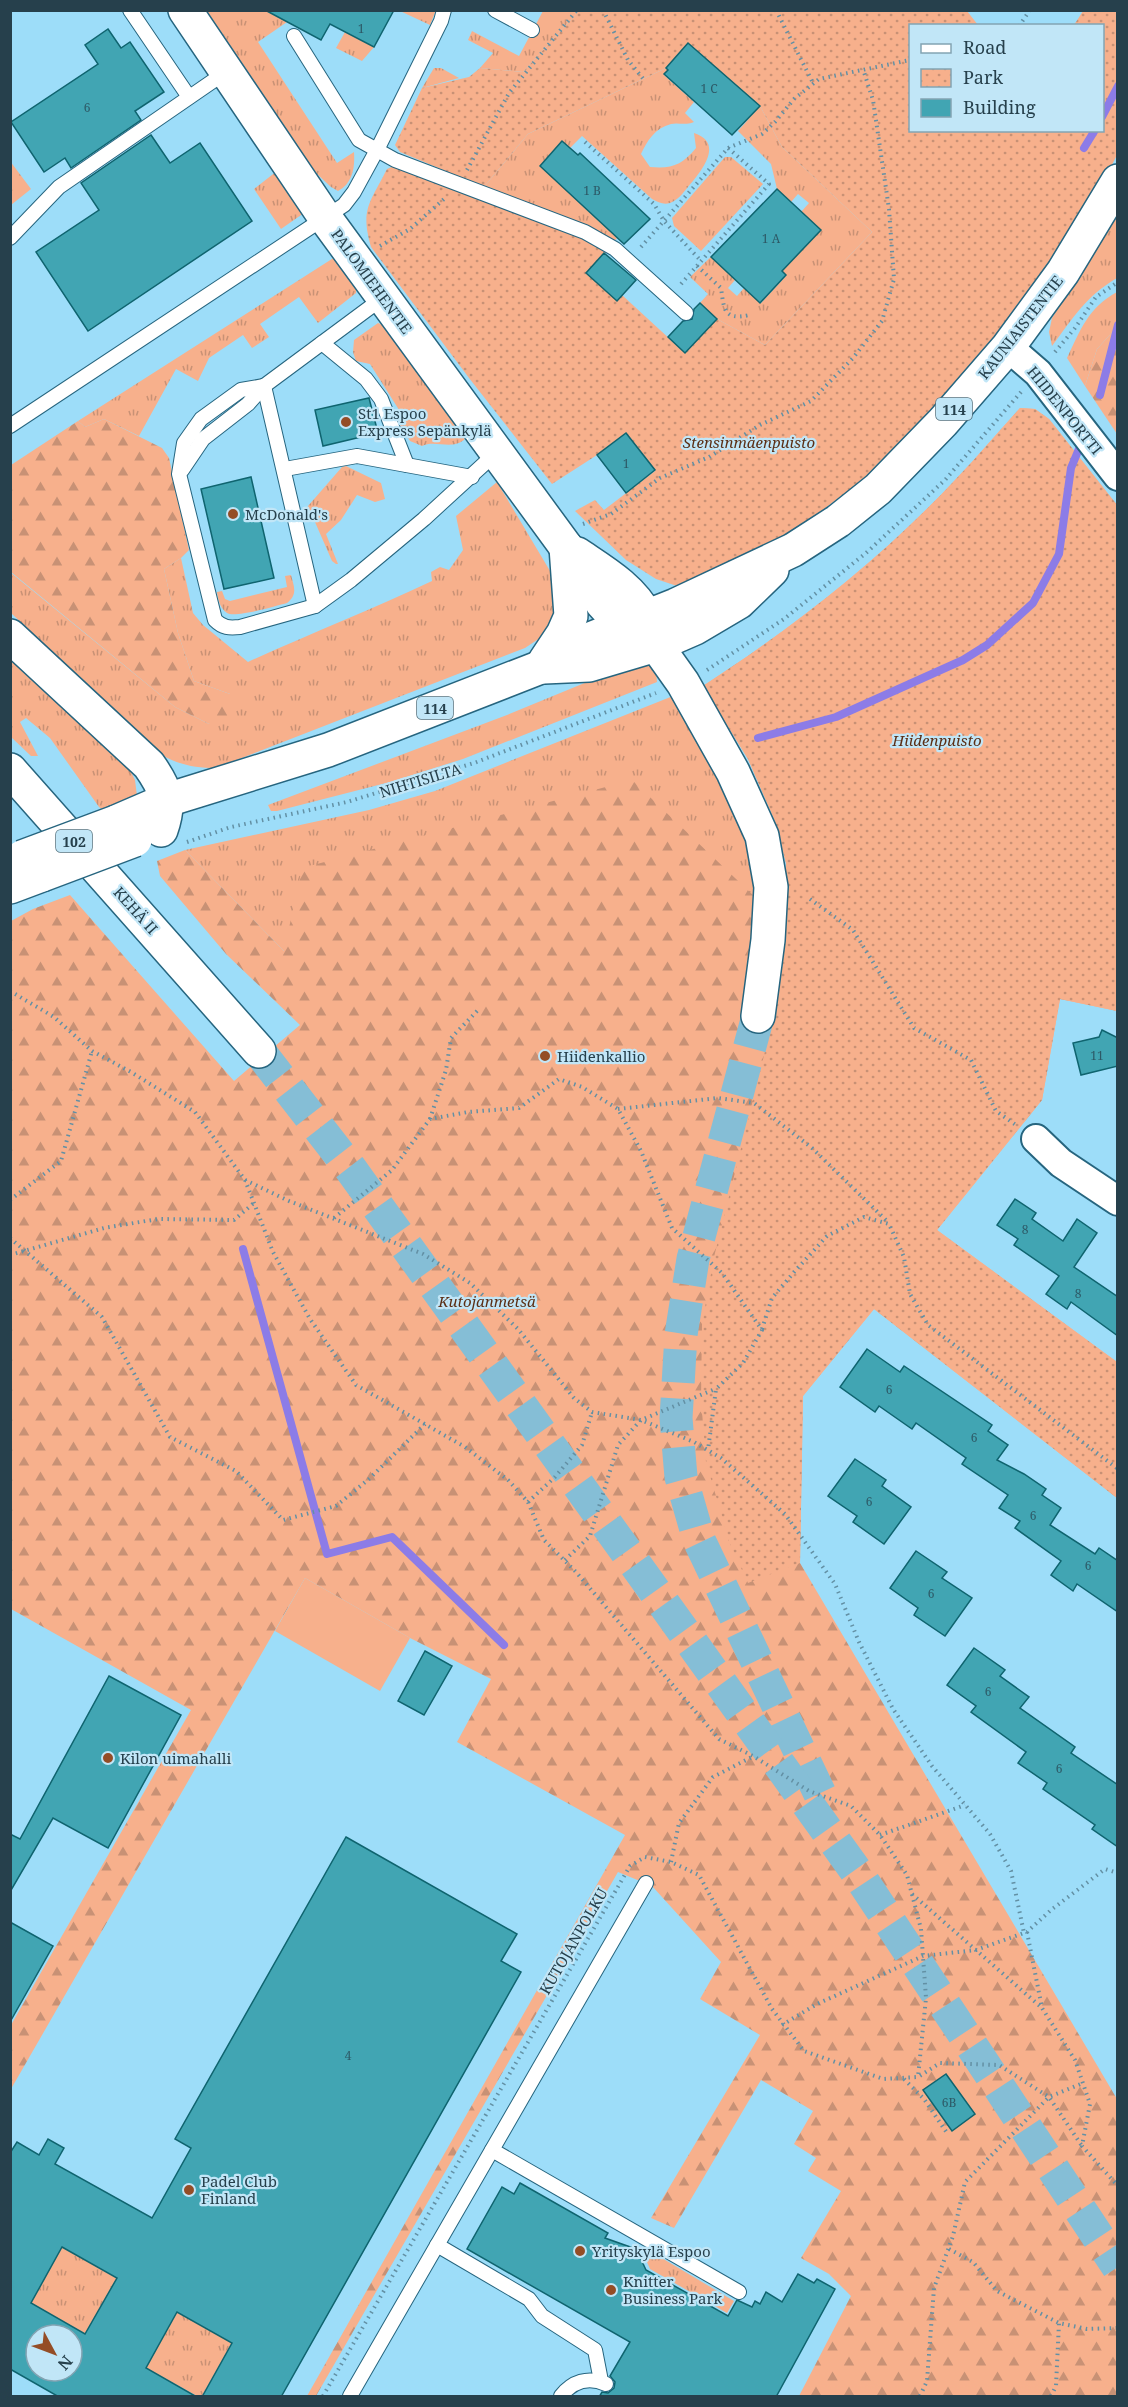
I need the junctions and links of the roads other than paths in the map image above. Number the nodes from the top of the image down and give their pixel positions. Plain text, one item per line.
1 (130, 10) edge
2 (184, 10) edge
3 (444, 10) edge
4 (495, 10) edge
5 (532, 30) dead end
6 (294, 36) dead end
7 (226, 72) junction
8 (189, 97) junction
9 (378, 148) junction
10 (1118, 181) edge
11 (326, 219) junction
12 (10, 238) edge
13 (384, 297) junction
14 (686, 313) dead end
15 (322, 343) junction
16 (1008, 347) junction
17 (264, 386) junction
18 (10, 426) edge
19 (496, 453) junction
20 (407, 465) junction
21 (285, 469) junction
22 (1118, 476) edge
23 (472, 477) junction
24 (574, 535) junction
25 (315, 606) junction
26 (642, 629) junction
27 (10, 636) edge
28 (541, 667) junction
29 (10, 771) edge
30 (10, 800) edge
31 (152, 827) junction
32 (21, 870) edge
33 (138, 912) junction
34 (758, 1016) tunnel mouth
35 (260, 1051) tunnel mouth
36 (1036, 1139) road end
37 (1118, 1201) edge
38 (646, 1883) dead end
39 (492, 2150) junction
40 (437, 2245) junction
41 (739, 2292) dead end
42 (350, 2397) edge
43 (561, 2397) edge

1 - 8 lane
2 - 7 main road, PALOMIEHENTIE
3 - 9 lane
4 - 5 lane
6 - 9 lane
7 - 8 lane
7 - 11 main road, PALOMIEHENTIE
8 - 12 lane
9 - 11 lane
9 - 14 lane
10 - 16 main road, KAUNIAISTENTIE / 114
11 - 13 main road, PALOMIEHENTIE
11 - 18 lane
13 - 15 lane
13 - 19 main road, PALOMIEHENTIE
15 - 17 lane
15 - 20 lane
16 - 22 street, HIIDENPORTTI
16 - 26 main road, KAUNIAISTENTIE / 114
17 - 21 lane
17 - 25 lane
19 - 23 lane
19 - 24 main road, PALOMIEHENTIE
20 - 21 lane
20 - 23 lane
21 - 25 lane
23 - 25 lane
24 - 26 main road, PALOMIEHENTIE
24 - 28 main road
26 - 28 main road, 114
26 - 34 main road, PALOMIEHENTIE
27 - 31 main road
28 - 31 main road, 114
29 - 33 main road, KEHÄ II / 102
30 - 33 main road
31 - 32 main road, 114, bridge
33 - 35 main road, KEHÄ II / 102
36 - 37 street
38 - 39 lane
39 - 40 lane
39 - 41 lane
40 - 42 lane
40 - 43 lane

